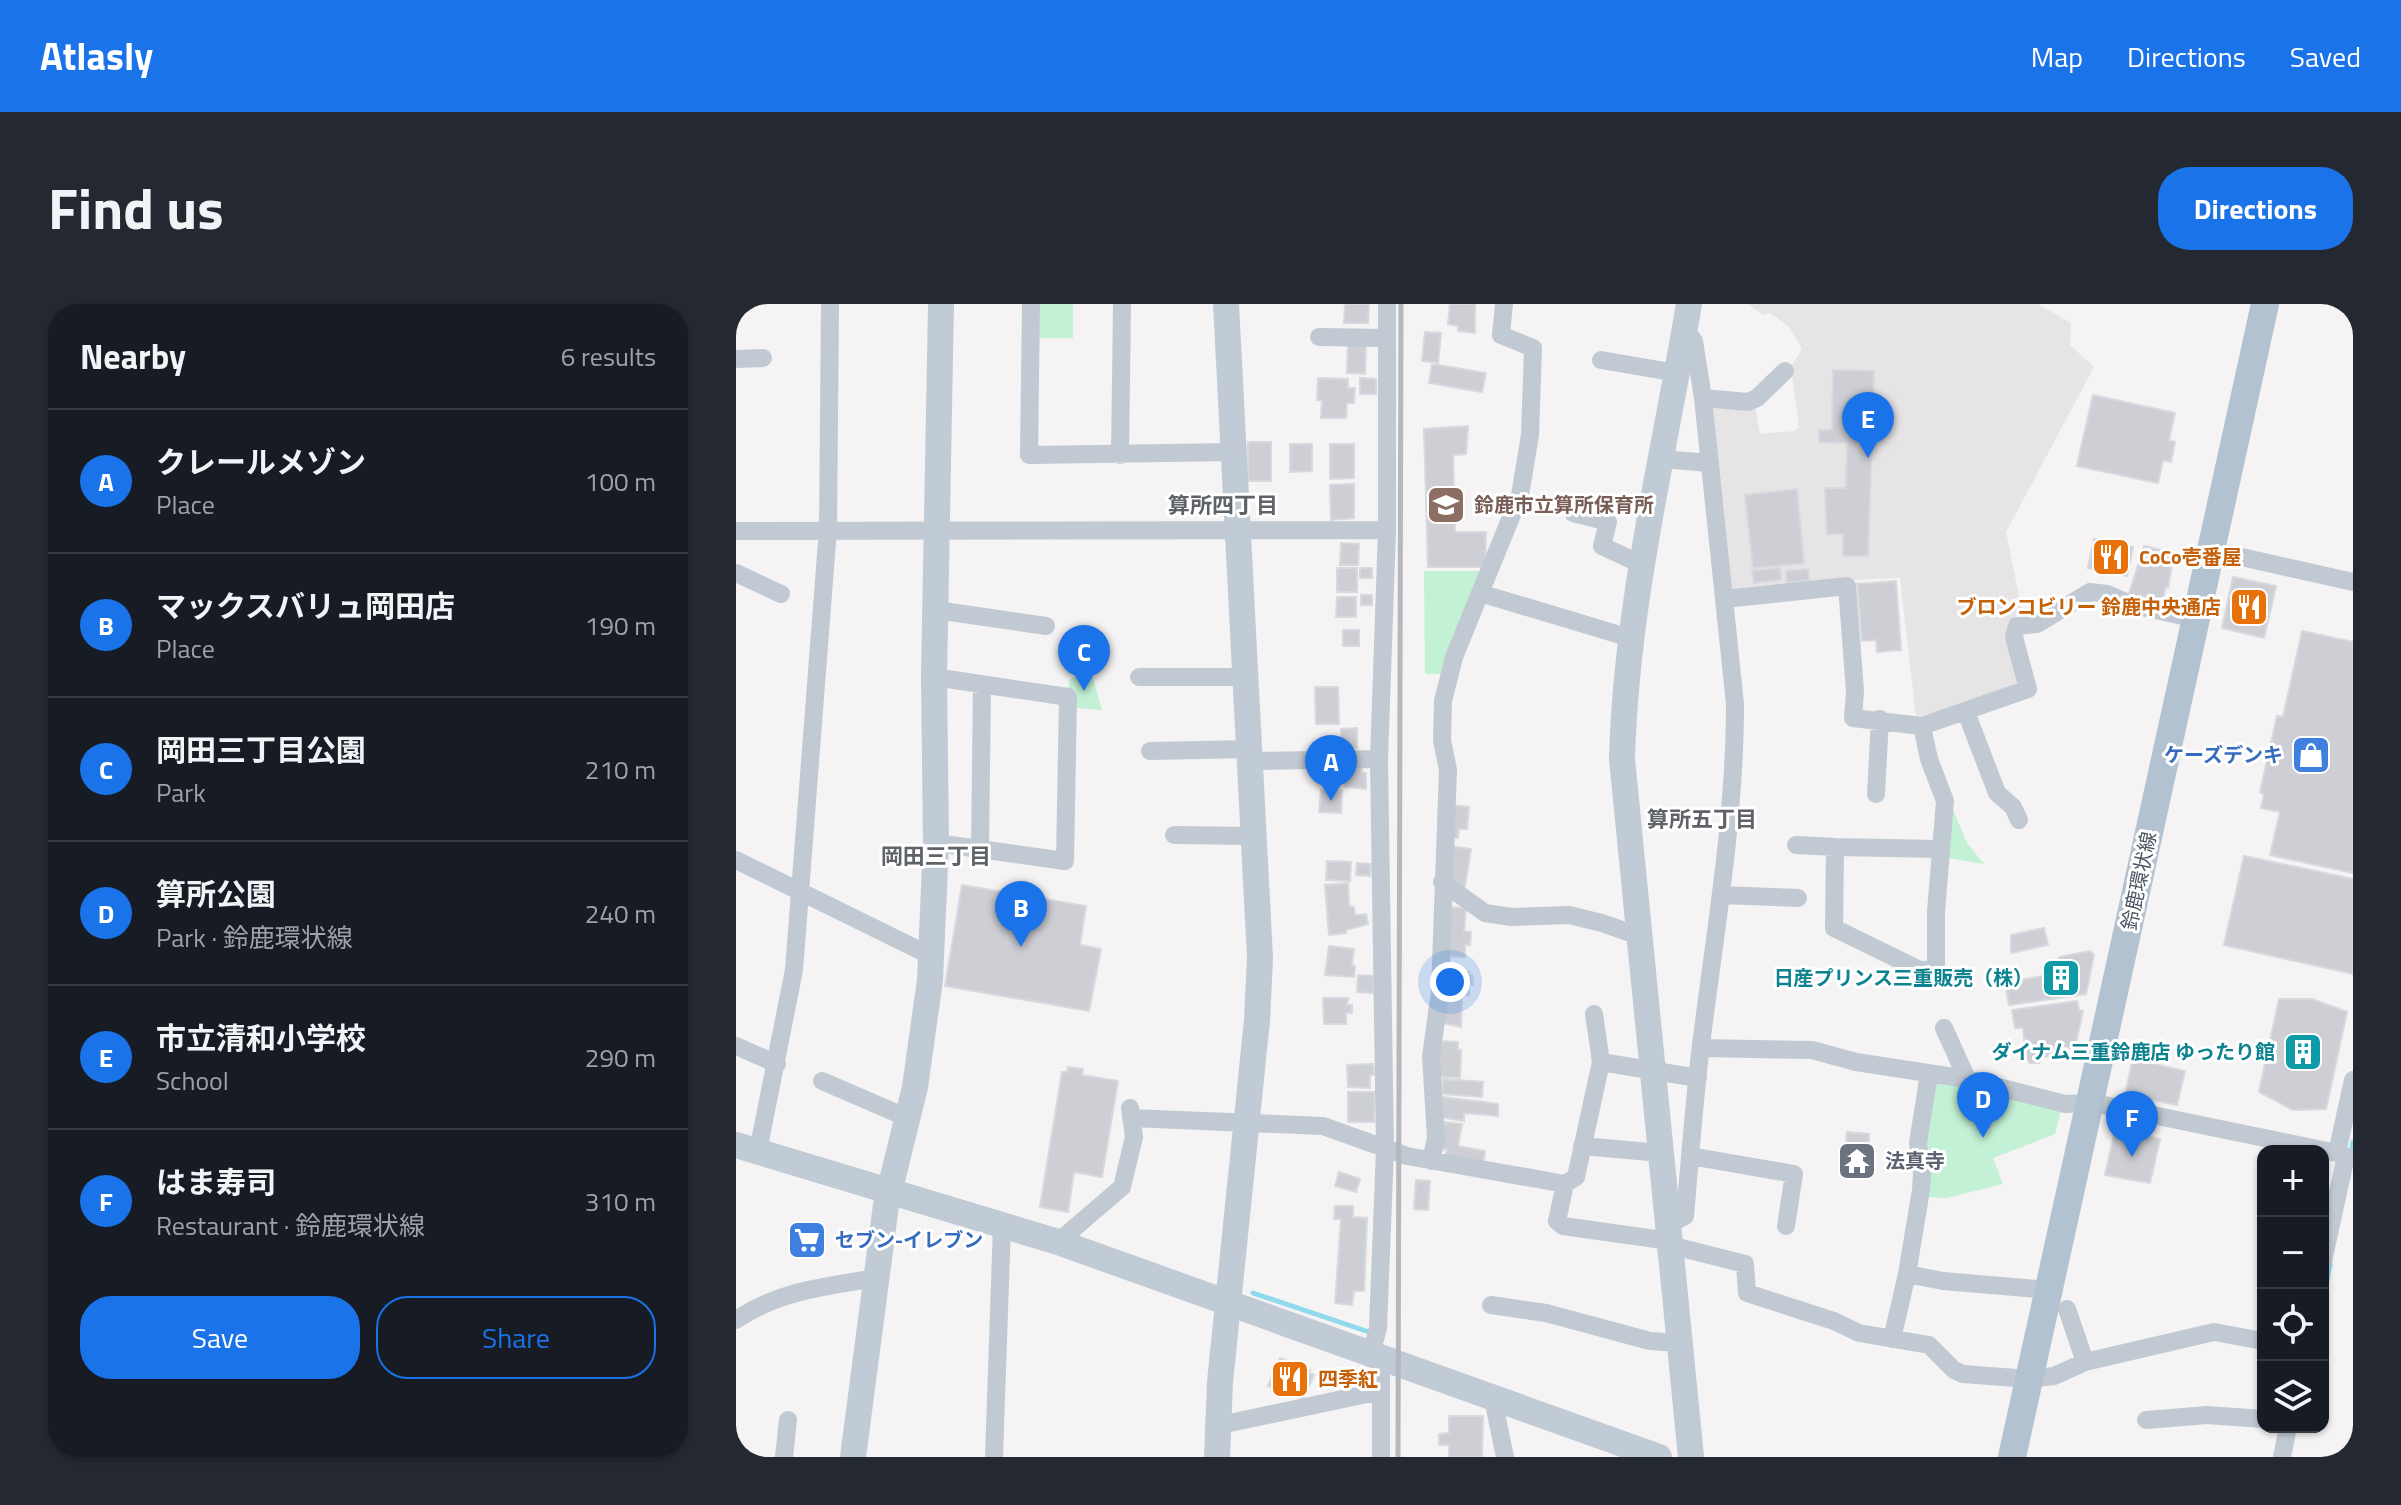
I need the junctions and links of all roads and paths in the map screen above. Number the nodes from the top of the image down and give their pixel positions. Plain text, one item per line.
1 (830, 304) edge
2 (941, 304) edge
3 (1031, 304) edge
4 (1122, 304) edge
5 (1226, 304) edge
6 (1387, 304) edge
7 (1504, 304) edge
8 (2265, 304) edge
9 (1687, 317) edge
10 (1319, 337) dead end
11 (1387, 338) junction
12 (763, 358) dead end
13 (736, 359) edge
14 (1601, 360) dead end
15 (1785, 371) dead end
16 (1677, 373) junction
17 (1703, 398) junction
18 (1235, 452) junction
19 (1120, 455) junction
20 (1661, 459) junction
21 (1710, 463) junction
22 (1573, 513) dead end
23 (828, 529) junction
24 (937, 529) junction
25 (1387, 530) junction
26 (736, 531) edge
27 (1239, 531) junction
28 (2210, 550) junction
29 (1643, 565) junction
30 (736, 573) edge
31 (2353, 582) edge
32 (1480, 593) junction
33 (781, 594) dead end
34 (1725, 599) junction
35 (936, 610) junction
36 (2196, 619) junction
37 (1046, 626) dead end
38 (1630, 638) junction
39 (934, 677) junction
40 (1139, 677) dead end
41 (1247, 677) junction
42 (982, 684) junction
43 (1966, 712) junction
44 (1880, 719) junction
45 (1922, 726) junction
46 (1150, 751) dead end
47 (1250, 755) junction
48 (1379, 759) junction
49 (1876, 794) dead end
50 (2019, 820) dead end
51 (1174, 835) dead end
52 (1254, 836) junction
53 (936, 843) junction
54 (1796, 845) dead end
55 (1835, 847) junction
56 (980, 849) junction
57 (1940, 849) junction
58 (736, 860) edge
59 (1442, 882) junction
60 (800, 891) junction
61 (1721, 895) junction
62 (1798, 898) dead end
63 (1639, 936) junction
64 (931, 956) junction
65 (1594, 1014) dead end
66 (1944, 1028) dead end
67 (736, 1046) edge
68 (1701, 1048) junction
69 (1601, 1062) junction
70 (777, 1064) junction
71 (1653, 1071) junction
72 (1929, 1074) junction
73 (1698, 1078) junction
74 (1967, 1079) junction
75 (2353, 1080) edge
76 (822, 1081) dead end
77 (2091, 1103) junction
78 (908, 1118) junction
79 (1248, 1123) junction
80 (1582, 1146) junction
81 (747, 1148) edge
82 (1385, 1149) junction
83 (1661, 1153) junction
84 (2337, 1153) junction
85 (1690, 1156) junction
86 (1431, 1161) junction
87 (1565, 1184) junction
88 (890, 1191) junction
89 (1002, 1225) junction
90 (1786, 1226) dead end
91 (2329, 1234) edge
92 (1669, 1237) junction
93 (1058, 1242) junction
94 (1907, 1274) junction
95 (877, 1278) junction
96 (2058, 1299) junction
97 (1229, 1301) junction
98 (1491, 1305) dead end
99 (736, 1320) edge
100 (1892, 1339) junction
101 (2257, 1340) edge
102 (1679, 1343) junction
103 (1376, 1355) junction
104 (2085, 1362) junction
105 (2029, 1379) junction
106 (1381, 1391) junction
107 (1493, 1399) junction
108 (2257, 1419) edge
109 (788, 1420) dead end
110 (2146, 1420) dead end
111 (1220, 1425) junction
112 (2287, 1433) edge
113 (784, 1457) edge
114 (853, 1457) edge
115 (994, 1457) edge
116 (1217, 1457) edge
117 (1381, 1457) edge
118 (1505, 1457) edge
119 (1659, 1457) edge
120 (1691, 1457) edge
121 (2012, 1457) edge
122 (2282, 1457) edge

1 - 23 street
2 - 24 street
3 - 19 street
4 - 19 street
5 - 18 street
6 - 11 street
7 - 32 street
8 - 28 main road, 鈴鹿環状線
9 - 16 street
9 - 17 street
10 - 11 street
11 - 25 street
12 - 13 street
14 - 16 street
15 - 17 street
16 - 20 street
17 - 21 street
18 - 19 street
18 - 27 street
20 - 21 street
20 - 29 street
21 - 34 street
22 - 29 street
23 - 24 street
23 - 26 street
23 - 60 street
24 - 27 street
24 - 35 street
25 - 27 street
25 - 48 street
27 - 41 street
28 - 31 street
28 - 36 main road, 鈴鹿環状線
29 - 38 street
30 - 33 street
32 - 38 street
32 - 59 street
34 - 44 street
34 - 61 street
35 - 37 street
35 - 39 street
36 - 43 street
36 - 77 main road, 鈴鹿環状線
38 - 63 street
39 - 42 street
39 - 53 street
40 - 41 street
41 - 47 street
42 - 56 street
42 - 56 street
43 - 45 street
43 - 50 street
44 - 45 street
44 - 49 street
45 - 57 street
46 - 47 street
47 - 48 street
47 - 52 street
48 - 82 street
51 - 52 street
52 - 79 street
53 - 56 street
53 - 64 street
54 - 55 street
55 - 57 street
55 - 57 street
58 - 60 street
59 - 63 street
59 - 86 street
60 - 64 street
60 - 70 street
61 - 62 street
61 - 68 street
63 - 71 street
64 - 78 street
65 - 69 street
66 - 74 street
67 - 70 street
68 - 72 street
68 - 73 street
69 - 71 street
69 - 80 street
70 - 81 street
71 - 73 street
71 - 83 street
72 - 74 street
72 - 94 street
73 - 85 street
74 - 77 street
75 - 84 street
76 - 78 street
77 - 84 street
77 - 96 main road, 鈴鹿環状線
78 - 88 street
79 - 82 street
79 - 93 street
79 - 97 street
80 - 83 street
80 - 87 street
81 - 88 street
82 - 86 street
82 - 103 street
83 - 92 street
84 - 91 street
85 - 90 street
85 - 92 street
86 - 87 street
87 - 92 street
88 - 89 street
88 - 95 street
89 - 93 street
89 - 115 street
92 - 100 street
92 - 102 street
93 - 97 street
94 - 96 street
94 - 100 street
95 - 99 street
95 - 114 street
96 - 104 street
96 - 105 main road, 鈴鹿環状線
97 - 103 street
97 - 111 street
98 - 102 street
100 - 105 street
101 - 104 street
102 - 120 street
103 - 106 street
103 - 107 street
104 - 105 street
105 - 121 main road, 鈴鹿環状線
106 - 111 street
106 - 117 street
107 - 118 street
107 - 119 street
108 - 110 street
109 - 113 street
111 - 116 street
112 - 122 street

